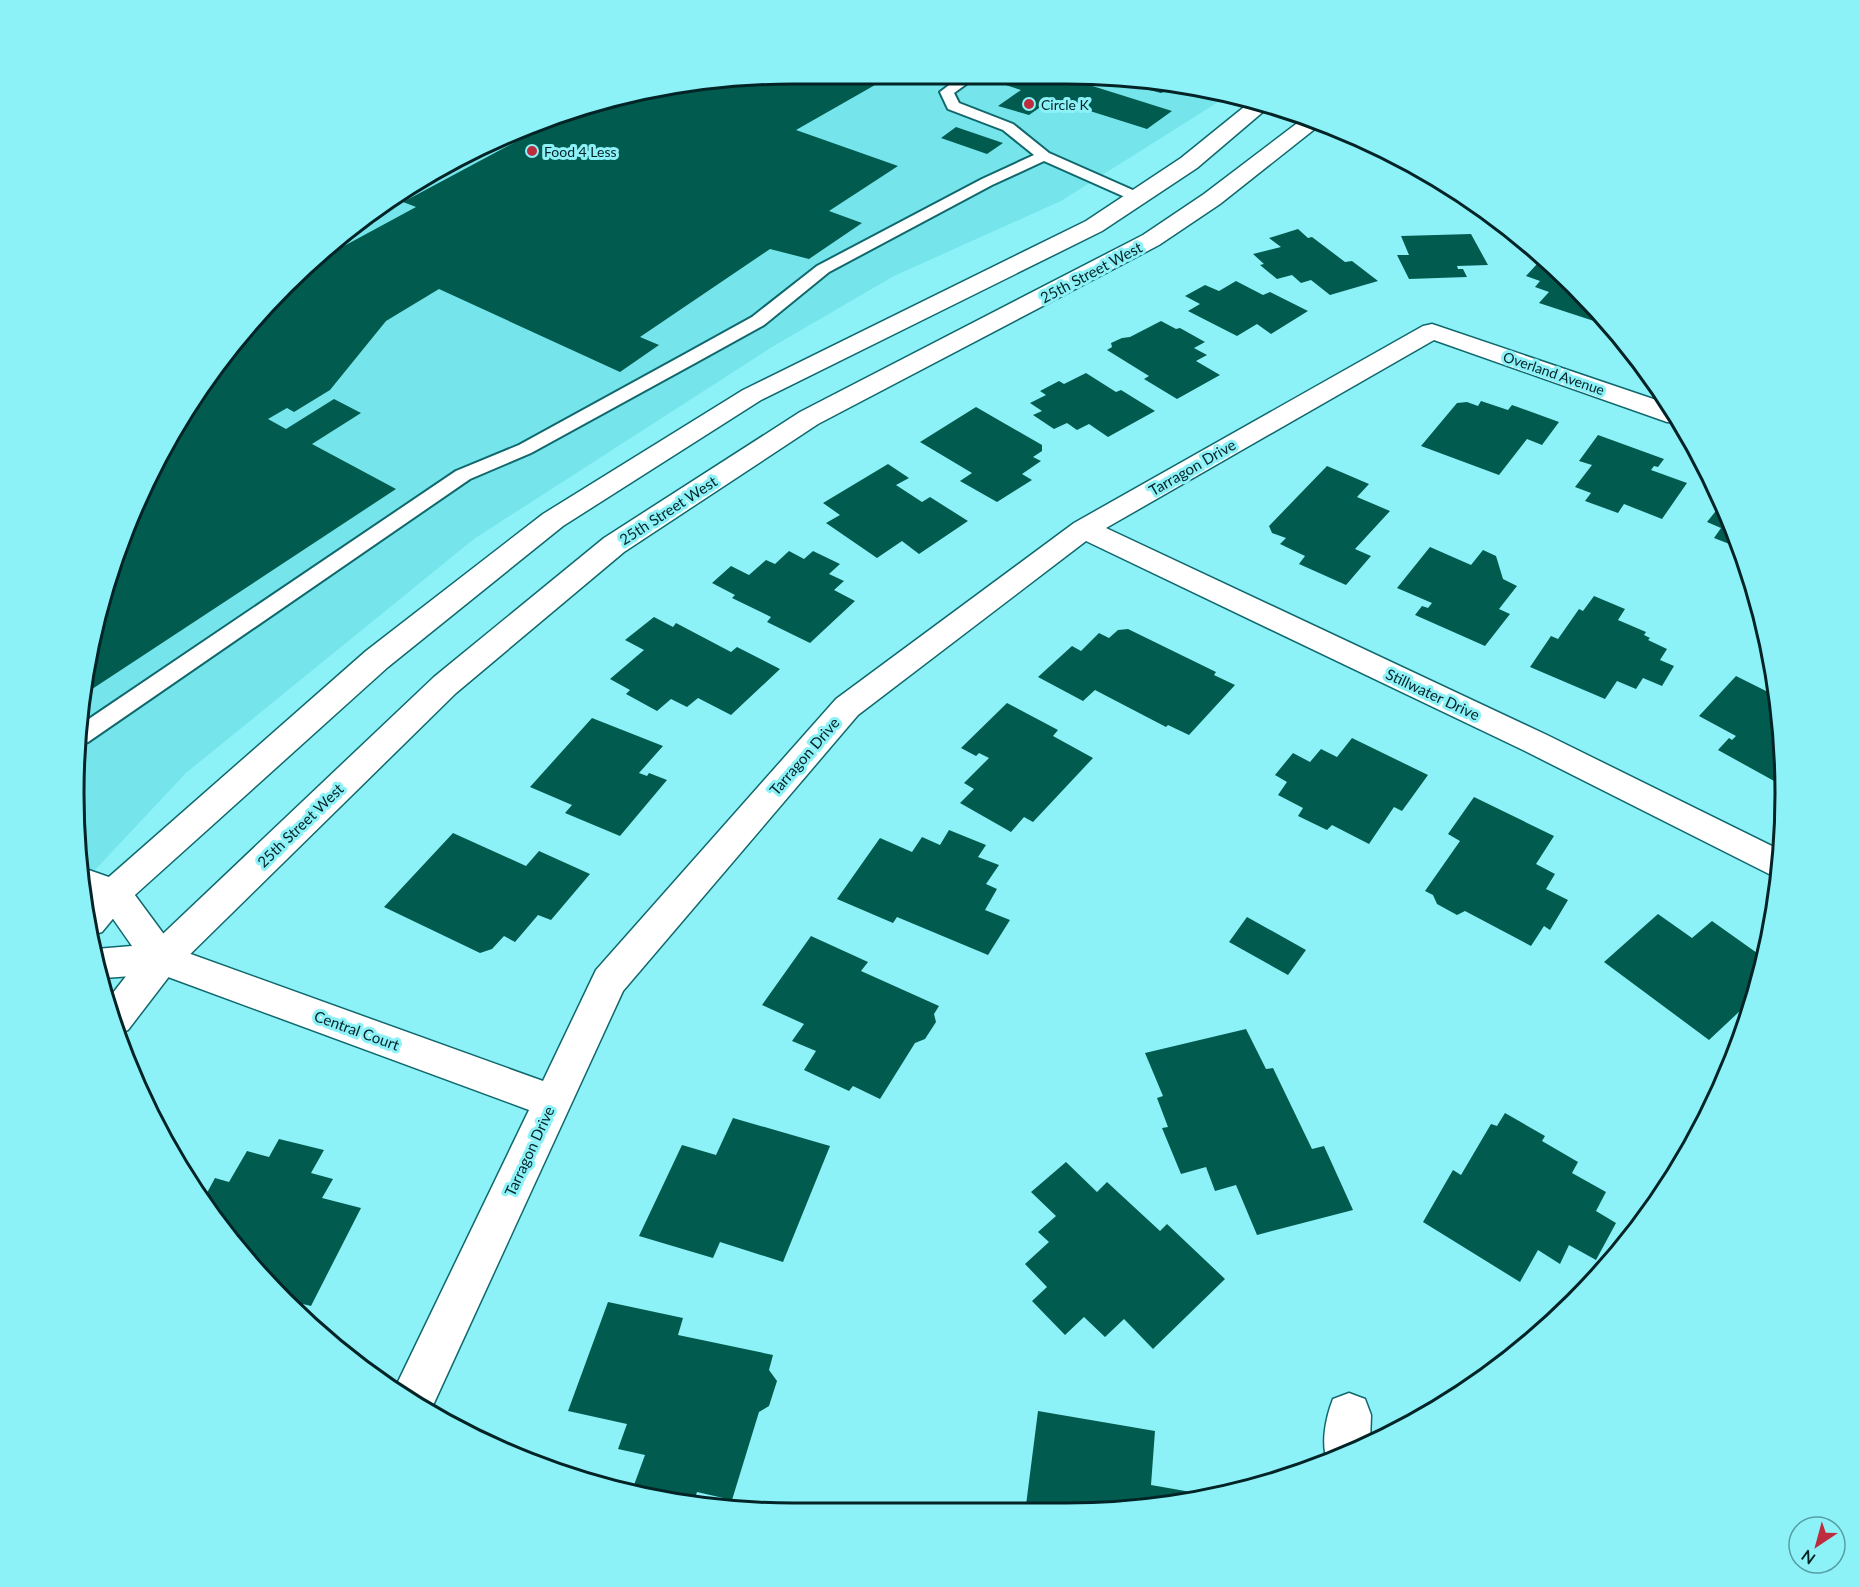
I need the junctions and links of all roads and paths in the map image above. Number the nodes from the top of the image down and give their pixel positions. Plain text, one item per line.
1 (958, 84) edge
2 (1254, 110) edge
3 (1306, 126) edge
4 (1044, 156) junction
5 (1139, 198) junction
6 (1432, 331) joint
7 (1663, 411) edge
8 (1084, 529) junction
9 (87, 731) edge
10 (1771, 861) edge
11 (90, 884) edge
12 (114, 893) junction
13 (95, 915) edge
14 (161, 959) junction
15 (105, 963) edge
16 (119, 1013) edge
17 (552, 1101) junction
18 (416, 1393) edge

1 - 4 lane
2 - 5 street
3 - 14 street, 25th Street West
4 - 5 lane
4 - 9 lane
5 - 12 street
6 - 7 street, Overland Avenue
6 - 8 street, Tarragon Drive
8 - 10 street, Stillwater Drive
8 - 17 street, Tarragon Drive
11 - 12 street
12 - 13 street
12 - 14 street
14 - 15 street, Central Court
14 - 16 street, 25th Street West
14 - 17 street, Central Court
17 - 18 street, Tarragon Drive

